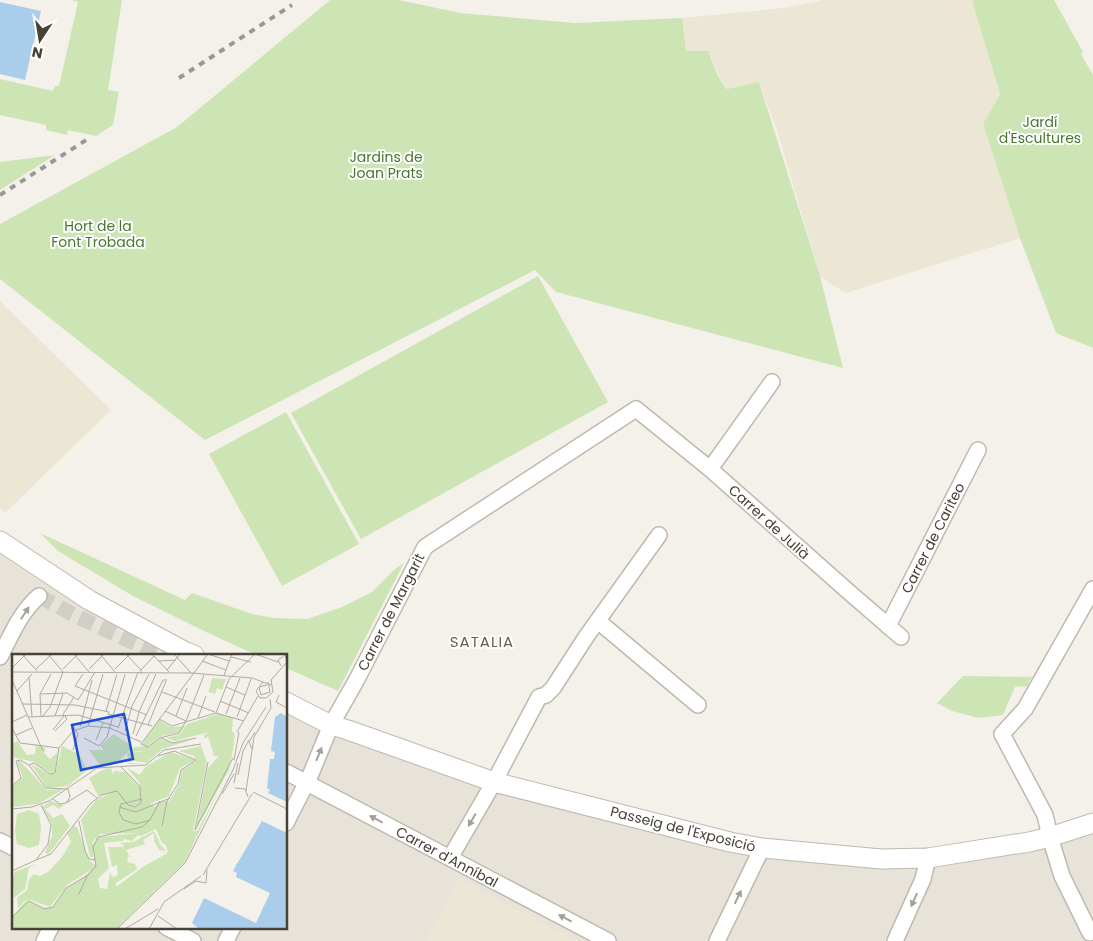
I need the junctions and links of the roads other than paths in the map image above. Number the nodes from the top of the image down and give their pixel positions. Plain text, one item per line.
1 (772, 382) dead end
2 (636, 409) joint
3 (978, 450) dead end
4 (710, 469) junction
5 (658, 535) dead end
6 (0, 541) edge
7 (1093, 589) edge
8 (39, 596) dead end
9 (598, 621) junction
10 (888, 626) junction
11 (901, 637) dead end
12 (181, 653) edge
13 (0, 658) edge
14 (288, 703) edge
15 (698, 705) dead end
16 (331, 725) junction
17 (288, 773) edge
18 (494, 782) junction
19 (307, 783) junction
20 (288, 819) edge
21 (1093, 823) edge
22 (1050, 836) junction
23 (0, 841) edge
24 (12, 847) edge
25 (762, 848) junction
26 (450, 858) junction
27 (928, 858) junction
28 (50, 928) edge
29 (168, 928) edge
30 (232, 928) edge
31 (1090, 934) dead end
32 (44, 941) edge
33 (193, 941) edge
34 (226, 941) edge
35 (608, 941) edge
36 (717, 941) edge
37 (895, 941) edge

1 - 4 street
2 - 4 street, Carrer de Julià
2 - 16 street, Carrer de Margarit
3 - 10 street, Carrer de Cariteo
4 - 10 street, Carrer de Julià
5 - 9 street
6 - 12 street
7 - 22 street
13 -> 8 street
9 - 15 street
9 - 18 street
10 - 11 street, Carrer de Julià
14 - 16 street, Passeig de l'Exposició
16 - 18 street, Passeig de l'Exposició
19 -> 16 street, Carrer de Margarit
17 - 19 street, Carrer d'Anníbal
18 - 25 street, Passeig de l'Exposició
18 -> 26 street
19 - 20 street, Carrer de Margarit
26 -> 19 street, Carrer d'Anníbal
21 - 22 street, Passeig de l'Exposició
22 - 27 street, Passeig de l'Exposició
22 - 31 street
23 - 24 street
25 - 27 street, Passeig de l'Exposició
36 -> 25 street
35 -> 26 street, Carrer d'Anníbal
27 -> 37 street
28 - 32 street
29 - 33 street
30 - 34 street

